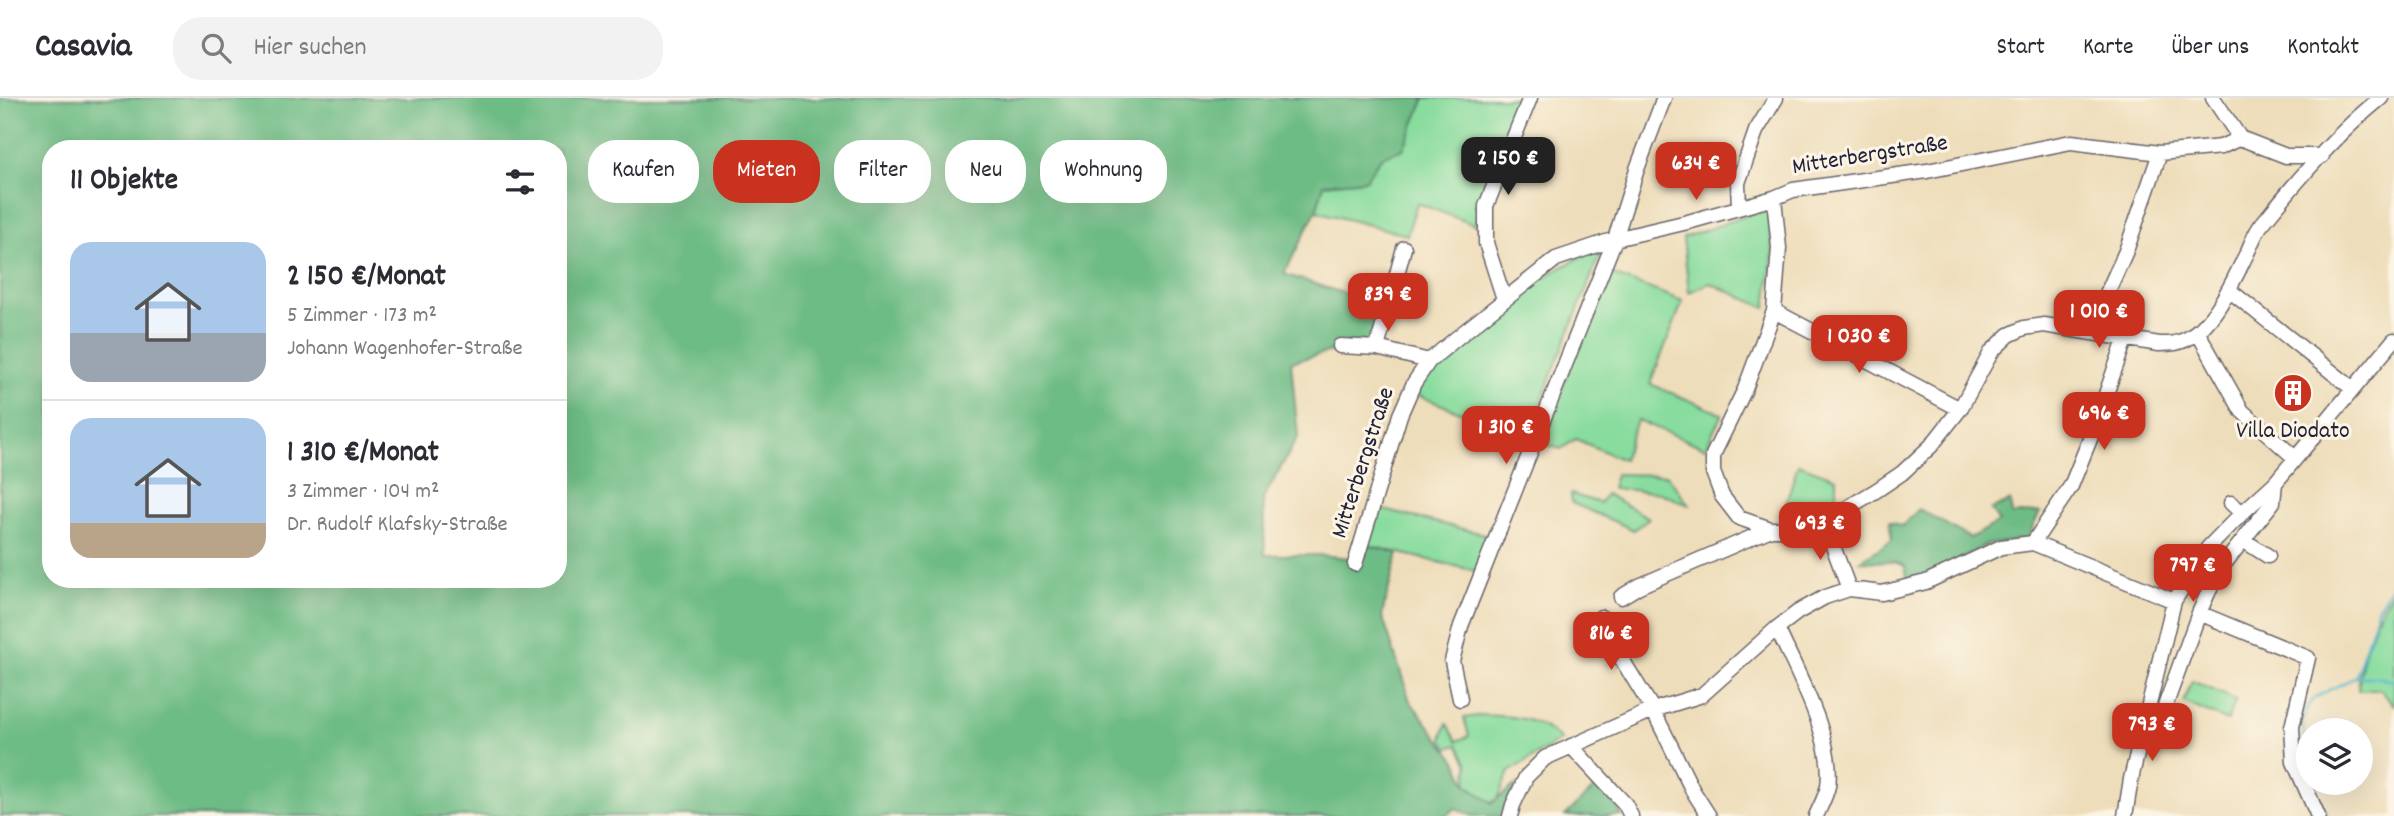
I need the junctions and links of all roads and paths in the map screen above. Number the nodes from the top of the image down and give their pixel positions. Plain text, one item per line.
1 (1530, 98) edge
2 (1664, 98) edge
3 (1776, 98) edge
4 (2213, 98) edge
5 (2381, 98) edge
6 (2240, 138) junction
7 (2160, 153) junction
8 (2322, 156) junction
9 (1774, 198) junction
10 (1739, 207) junction
11 (1615, 239) junction
12 (1405, 248) dead end
13 (2229, 290) junction
14 (1504, 299) junction
15 (1774, 311) junction
16 (2090, 331) junction
17 (2197, 331) junction
18 (2126, 337) junction
19 (2394, 341) edge
20 (1340, 346) dead end
21 (1377, 348) junction
22 (1429, 361) junction
23 (2353, 389) junction
24 (1960, 409) junction
25 (2295, 458) junction
26 (2275, 483) junction
27 (1824, 522) junction
28 (1770, 529) junction
29 (2243, 540) junction
30 (2033, 543) junction
31 (2268, 556) dead end
32 (1355, 564) dead end
33 (1849, 589) junction
34 (1621, 597) dead end
35 (2174, 601) junction
36 (2199, 613) junction
37 (1601, 617) dead end
38 (1777, 628) junction
39 (1460, 699) dead end
40 (1653, 710) junction
41 (2140, 740) junction
42 (1571, 746) junction
43 (1510, 816) edge
44 (1631, 816) edge
45 (1709, 816) edge
46 (1816, 816) edge
47 (2125, 816) edge
48 (2318, 816) edge

1 - 14 street
2 - 11 street
3 - 10 street
4 - 6 street
5 - 8 street
6 - 7 street, Mitterbergstraße
6 - 8 street
7 - 9 street, Mitterbergstraße
7 - 16 street
8 - 13 street
9 - 10 street, Mitterbergstraße
9 - 15 street
10 - 11 street, Mitterbergstraße
11 - 14 street, Mitterbergstraße
11 - 39 street
12 - 21 street
13 - 17 street
13 - 23 street
14 - 22 street, Mitterbergstraße
15 - 24 street
15 - 28 street
16 - 18 street
16 - 24 street
17 - 18 street
17 - 25 street
18 - 30 street
19 - 23 street
20 - 21 street
21 - 22 street
22 - 32 street, Mitterbergstraße
23 - 25 street
24 - 27 street
25 - 26 street
26 - 29 street
26 - 35 street
27 - 28 street
27 - 33 street
28 - 34 street
29 - 31 street
29 - 36 street
30 - 33 street
30 - 35 street
33 - 38 street
35 - 41 street
36 - 41 street
36 - 48 street
37 - 40 street
38 - 40 street
38 - 46 street
40 - 42 street
40 - 45 street
41 - 47 street
42 - 43 street
42 - 44 street

